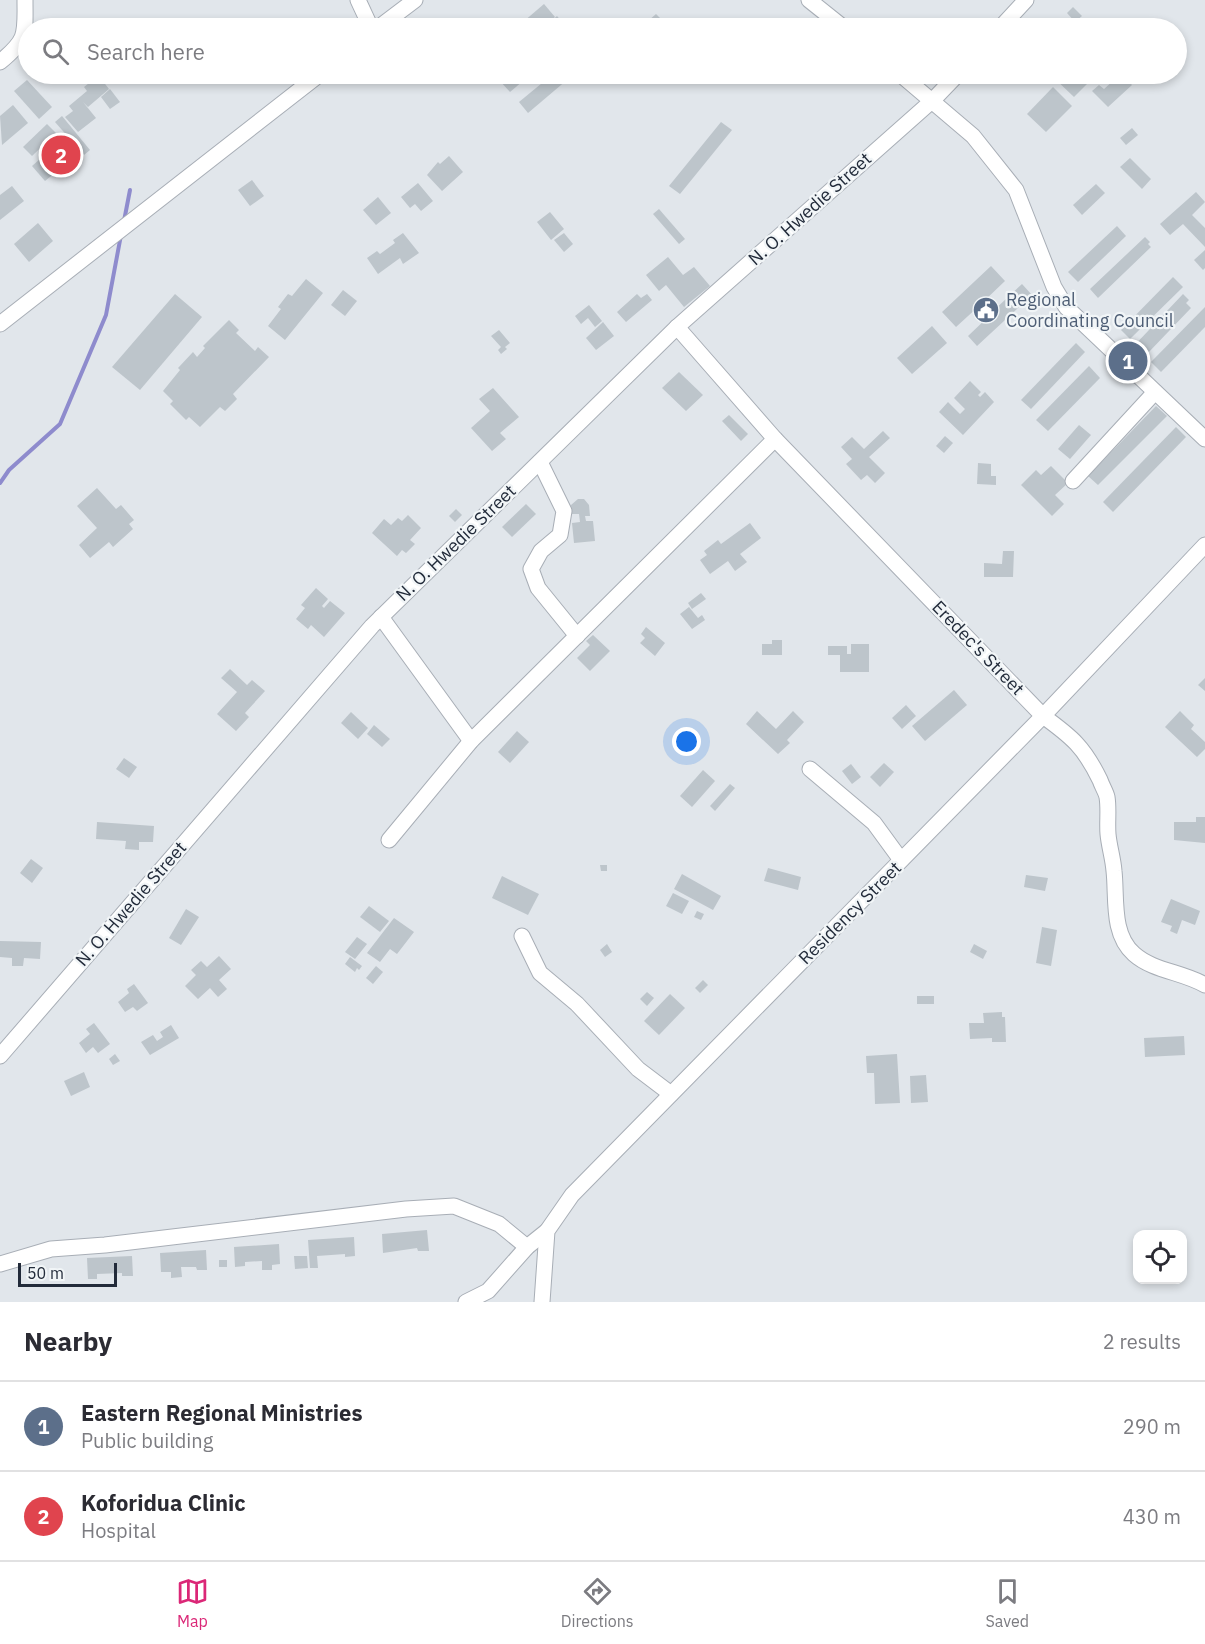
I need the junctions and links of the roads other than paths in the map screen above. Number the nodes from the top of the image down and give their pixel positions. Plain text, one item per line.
1 (25, 0) edge
2 (358, 0) edge
3 (415, 0) edge
4 (809, 0) edge
5 (1026, 0) edge
6 (25, 18) edge
7 (366, 18) edge
8 (391, 18) edge
9 (832, 18) edge
10 (1009, 18) edge
11 (18, 47) edge
12 (0, 62) edge
13 (307, 84) edge
14 (913, 84) edge
15 (948, 84) edge
16 (933, 100) junction
17 (0, 324) edge
18 (677, 327) junction
19 (1155, 392) junction
20 (775, 439) junction
21 (1205, 439) edge
22 (540, 462) junction
23 (1073, 481) dead end
24 (1205, 545) edge
25 (381, 617) junction
26 (577, 636) junction
27 (1043, 716) junction
28 (471, 741) junction
29 (810, 769) dead end
30 (389, 840) dead end
31 (901, 860) junction
32 (522, 936) dead end
33 (1205, 985) edge
34 (0, 1056) edge
35 (672, 1094) junction
36 (547, 1231) junction
37 (527, 1247) junction
38 (0, 1264) edge
39 (486, 1296) edge
40 (466, 1302) edge
41 (542, 1302) edge

1 - 6 street
2 - 7 street
3 - 8 street
4 - 9 street
5 - 10 street
11 - 12 street
13 - 17 street
14 - 16 street
15 - 16 street, N. O. Hwedie Street
16 - 18 street, N. O. Hwedie Street
16 - 19 street
18 - 20 street, Eredec's Street
18 - 22 street, N. O. Hwedie Street
19 - 21 street
19 - 23 street
20 - 26 street
20 - 27 street, Eredec's Street
22 - 25 street, N. O. Hwedie Street
22 - 26 street
24 - 27 street, Residency Street
25 - 28 street
25 - 34 street, N. O. Hwedie Street
26 - 28 street
27 - 31 street, Residency Street
27 - 33 street, Eredec's Street
28 - 30 street
29 - 31 street
31 - 35 street, Residency Street
32 - 35 street
35 - 36 street, Residency Street
36 - 37 street
36 - 41 street
37 - 38 street
37 - 39 street
39 - 40 street

